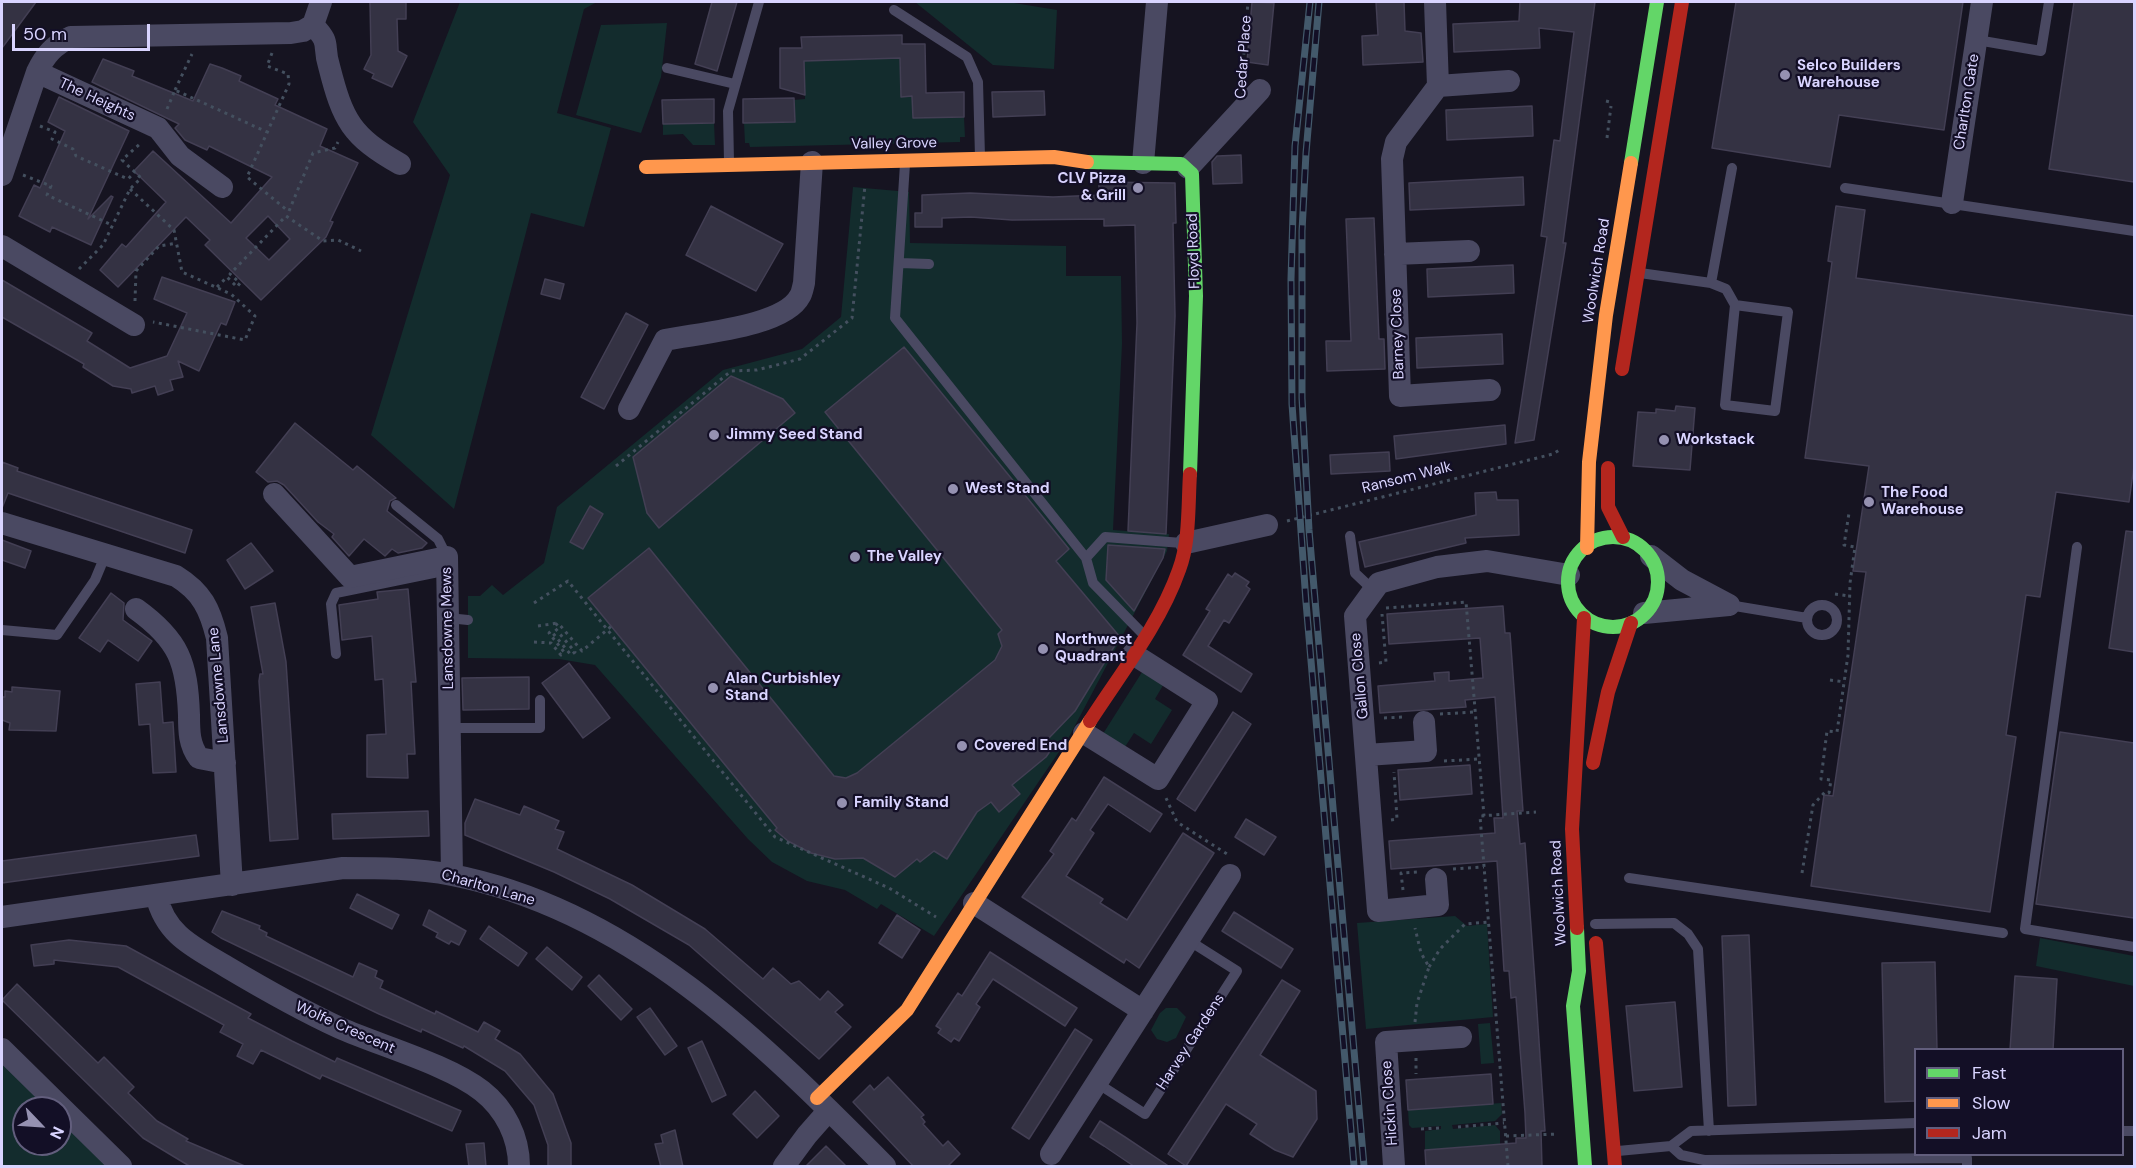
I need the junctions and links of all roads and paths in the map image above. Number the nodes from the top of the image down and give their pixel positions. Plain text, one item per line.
1 (321, 2) edge
2 (759, 2) edge
3 (1156, 2) edge
4 (1248, 2) edge
5 (1435, 2) edge
6 (1657, 2) edge
7 (1682, 2) edge
8 (1982, 2) edge
9 (2049, 2) edge
10 (894, 10) dead end
11 (313, 25) junction
12 (1977, 40) junction
13 (202, 54) dead end
14 (270, 58) dead end
15 (667, 68) dead end
16 (37, 72) junction
17 (1509, 81) dead end
18 (735, 84) junction
19 (1251, 84) joint
20 (1438, 86) junction
21 (175, 90) junction
22 (21, 118) junction
23 (158, 128) junction
24 (267, 132) junction
25 (337, 143) dead end
26 (980, 159) junction
27 (122, 160) dead end
28 (905, 160) junction
29 (812, 162) junction
30 (1143, 163) junction
31 (400, 164) dead end
32 (729, 164) junction
33 (646, 167) dead end
34 (1188, 168) junction
35 (1732, 168) dead end
36 (135, 172) junction
37 (11, 174) edge
38 (866, 181) dead end
39 (222, 187) dead end
40 (1845, 188) dead end
41 (130, 189) junction
42 (1952, 203) junction
43 (287, 214) junction
44 (112, 225) junction
45 (2134, 231) edge
46 (177, 243) junction
47 (2, 246) edge
48 (361, 251) dead end
49 (1469, 251) dead end
50 (1395, 254) junction
51 (900, 263) junction
52 (928, 264) dead end
53 (1636, 273) junction
54 (1711, 283) junction
55 (64, 284) junction
56 (217, 287) junction
57 (1735, 305) junction
58 (134, 325) junction
59 (1620, 388) dead end
60 (1490, 390) dead end
61 (629, 408) dead end
62 (1561, 449) dead end
63 (1610, 455) dead end
64 (616, 465) dead end
65 (274, 494) dead end
66 (396, 505) dead end
67 (1849, 513) dead end
68 (2, 523) edge
69 (1268, 525) joint
70 (1350, 536) dead end
71 (1623, 537) junction
72 (1186, 543) junction
73 (2077, 547) dead end
74 (1587, 548) junction
75 (105, 556) junction
76 (1650, 556) junction
77 (1086, 558) junction
78 (447, 564) junction
79 (1569, 575) junction
80 (1373, 590) junction
81 (1835, 594) dead end
82 (1849, 596) junction
83 (534, 603) dead end
84 (1729, 605) junction
85 (136, 609) dead end
86 (1584, 618) junction
87 (1637, 618) junction
88 (1807, 618) dead end
89 (558, 623) junction
90 (614, 624) dead end
91 (538, 626) dead end
92 (2, 630) edge
93 (534, 642) dead end
94 (1139, 645) junction
95 (336, 654) dead end
96 (1374, 663) dead end
97 (1830, 680) dead end
98 (1845, 682) junction
99 (540, 700) dead end
100 (1474, 712) junction
101 (1377, 718) dead end
102 (1423, 718) junction
103 (449, 728) junction
104 (1084, 733) junction
105 (1366, 755) junction
106 (225, 763) junction
107 (1591, 772) dead end
108 (1163, 791) dead end
109 (1536, 813) dead end
110 (1484, 816) junction
111 (1802, 873) dead end
112 (452, 875) junction
113 (1230, 875) joint
114 (1629, 878) dead end
115 (1436, 879) dead end
116 (232, 885) junction
117 (156, 895) junction
118 (974, 903) junction
119 (1414, 908) junction
120 (931, 914) dead end
121 (2, 917) edge
122 (1594, 918) joint
123 (1488, 922) junction
124 (2003, 933) dead end
125 (1188, 940) junction
126 (2134, 947) edge
127 (1429, 967) junction
128 (1143, 1011) junction
129 (1414, 1028) dead end
130 (1461, 1037) dead end
131 (2, 1049) edge
132 (1097, 1083) junction
133 (824, 1104) junction
134 (1505, 1123) junction
135 (1914, 1123) edge
136 (1458, 1127) dead end
137 (1440, 1128) dead end
138 (1421, 1129) dead end
139 (1708, 1131) junction
140 (1564, 1134) dead end
141 (1506, 1136) junction
142 (1671, 1146) junction
143 (1614, 1151) junction
144 (1051, 1154) dead end
145 (121, 1167) edge
146 (519, 1167) edge
147 (784, 1167) edge
148 (885, 1167) edge
149 (1394, 1167) edge
150 (1508, 1167) edge
151 (1585, 1167) edge
152 (1615, 1167) edge
153 (1967, 1167) edge

1 - 11 street
2 - 18 lane
3 - 30 street
4 - 19 path, Cedar Place
5 - 20 street
6 - 74 main road, Woolwich Road
7 - 53 main road
8 - 12 street, Charlton Gate
9 - 12 lane
10 - 26 lane
11 - 16 street
11 - 31 street
12 - 42 street, Charlton Gate
13 - 21 path
14 - 24 path
15 - 18 lane
16 - 22 street
16 - 23 street, The Heights
17 - 20 street
18 - 32 lane
19 - 34 street, Cedar Place
20 - 50 street, Barney Close
21 - 23 path
21 - 24 path
22 - 36 path
22 - 37 street
23 - 39 street, The Heights
24 - 43 path
25 - 43 path
26 - 28 main road, Valley Grove
26 - 30 main road, Valley Grove
27 - 36 path
28 - 29 main road, Valley Grove
28 - 51 lane
29 - 32 main road, Valley Grove
29 - 61 street
30 - 34 main road
32 - 33 main road, Valley Grove
34 - 72 main road, Floyd Road
35 - 54 lane
36 - 41 path
37 - 44 path
38 - 64 path
40 - 42 lane
41 - 44 path
41 - 46 path
42 - 45 lane
43 - 48 path
43 - 56 path
44 - 55 path
46 - 56 path
46 - 58 path
47 - 55 street
49 - 50 street
50 - 60 street, Barney Close
51 - 52 lane
51 - 77 lane
53 - 54 lane
53 - 59 main road
54 - 57 lane
55 - 58 street
56 - 58 path
57 - 57 lane
62 - 69 path, Ransom Walk
63 - 71 main road
65 - 78 street, Lansdowne Mews
66 - 78 lane
67 - 82 path
68 - 75 street, Lansdowne Lane
69 - 72 street
70 - 80 lane
71 - 74 main road
71 - 76 main road
72 - 77 lane
72 - 94 main road
73 - 126 lane
74 - 79 main road
75 - 92 lane
75 - 106 street, Lansdowne Lane
76 - 84 street
76 - 87 main road
77 - 94 lane
78 - 95 lane
78 - 103 street, Lansdowne Mews
79 - 80 street, Gallon Close
79 - 86 main road
80 - 105 street, Gallon Close
81 - 82 path
82 - 98 path
83 - 120 path
84 - 87 street
84 - 88 lane
85 - 106 street
86 - 87 main road
86 - 151 main road, Woolwich Road
87 - 107 main road
89 - 90 path, bridge
89 - 91 path
89 - 93 path, bridge
94 - 104 main road
94 - 104 street
96 - 100 path
97 - 98 path
98 - 111 path
99 - 103 lane
100 - 102 path
100 - 110 path
101 - 102 path
102 - 105 street
103 - 112 street, Lansdowne Mews
104 - 118 main road
105 - 119 street, Gallon Close
106 - 116 street, Lansdowne Lane
108 - 113 path
109 - 110 path
110 - 123 path
112 - 116 street, Charlton Lane
112 - 133 street, Charlton Lane
113 - 125 street
114 - 124 lane
115 - 119 street, Gallon Close
116 - 117 street, Charlton Lane
117 - 121 street, Charlton Lane
117 - 146 street, Wolfe Crescent
118 - 128 street
118 - 133 main road
119 - 127 path
122 - 139 lane
122 - 143 main road
123 - 127 path
123 - 134 path
125 - 128 street
125 - 132 lane, Harvey Gardens
127 - 129 path
128 - 132 street
130 - 149 street, Hickin Close
131 - 145 street
132 - 144 street
133 - 147 street
133 - 148 street, Charlton Lane
134 - 136 path
134 - 141 path
135 - 139 lane
137 - 138 path
139 - 142 lane
140 - 141 path
141 - 150 path
142 - 143 lane
142 - 153 lane
143 - 152 main road

